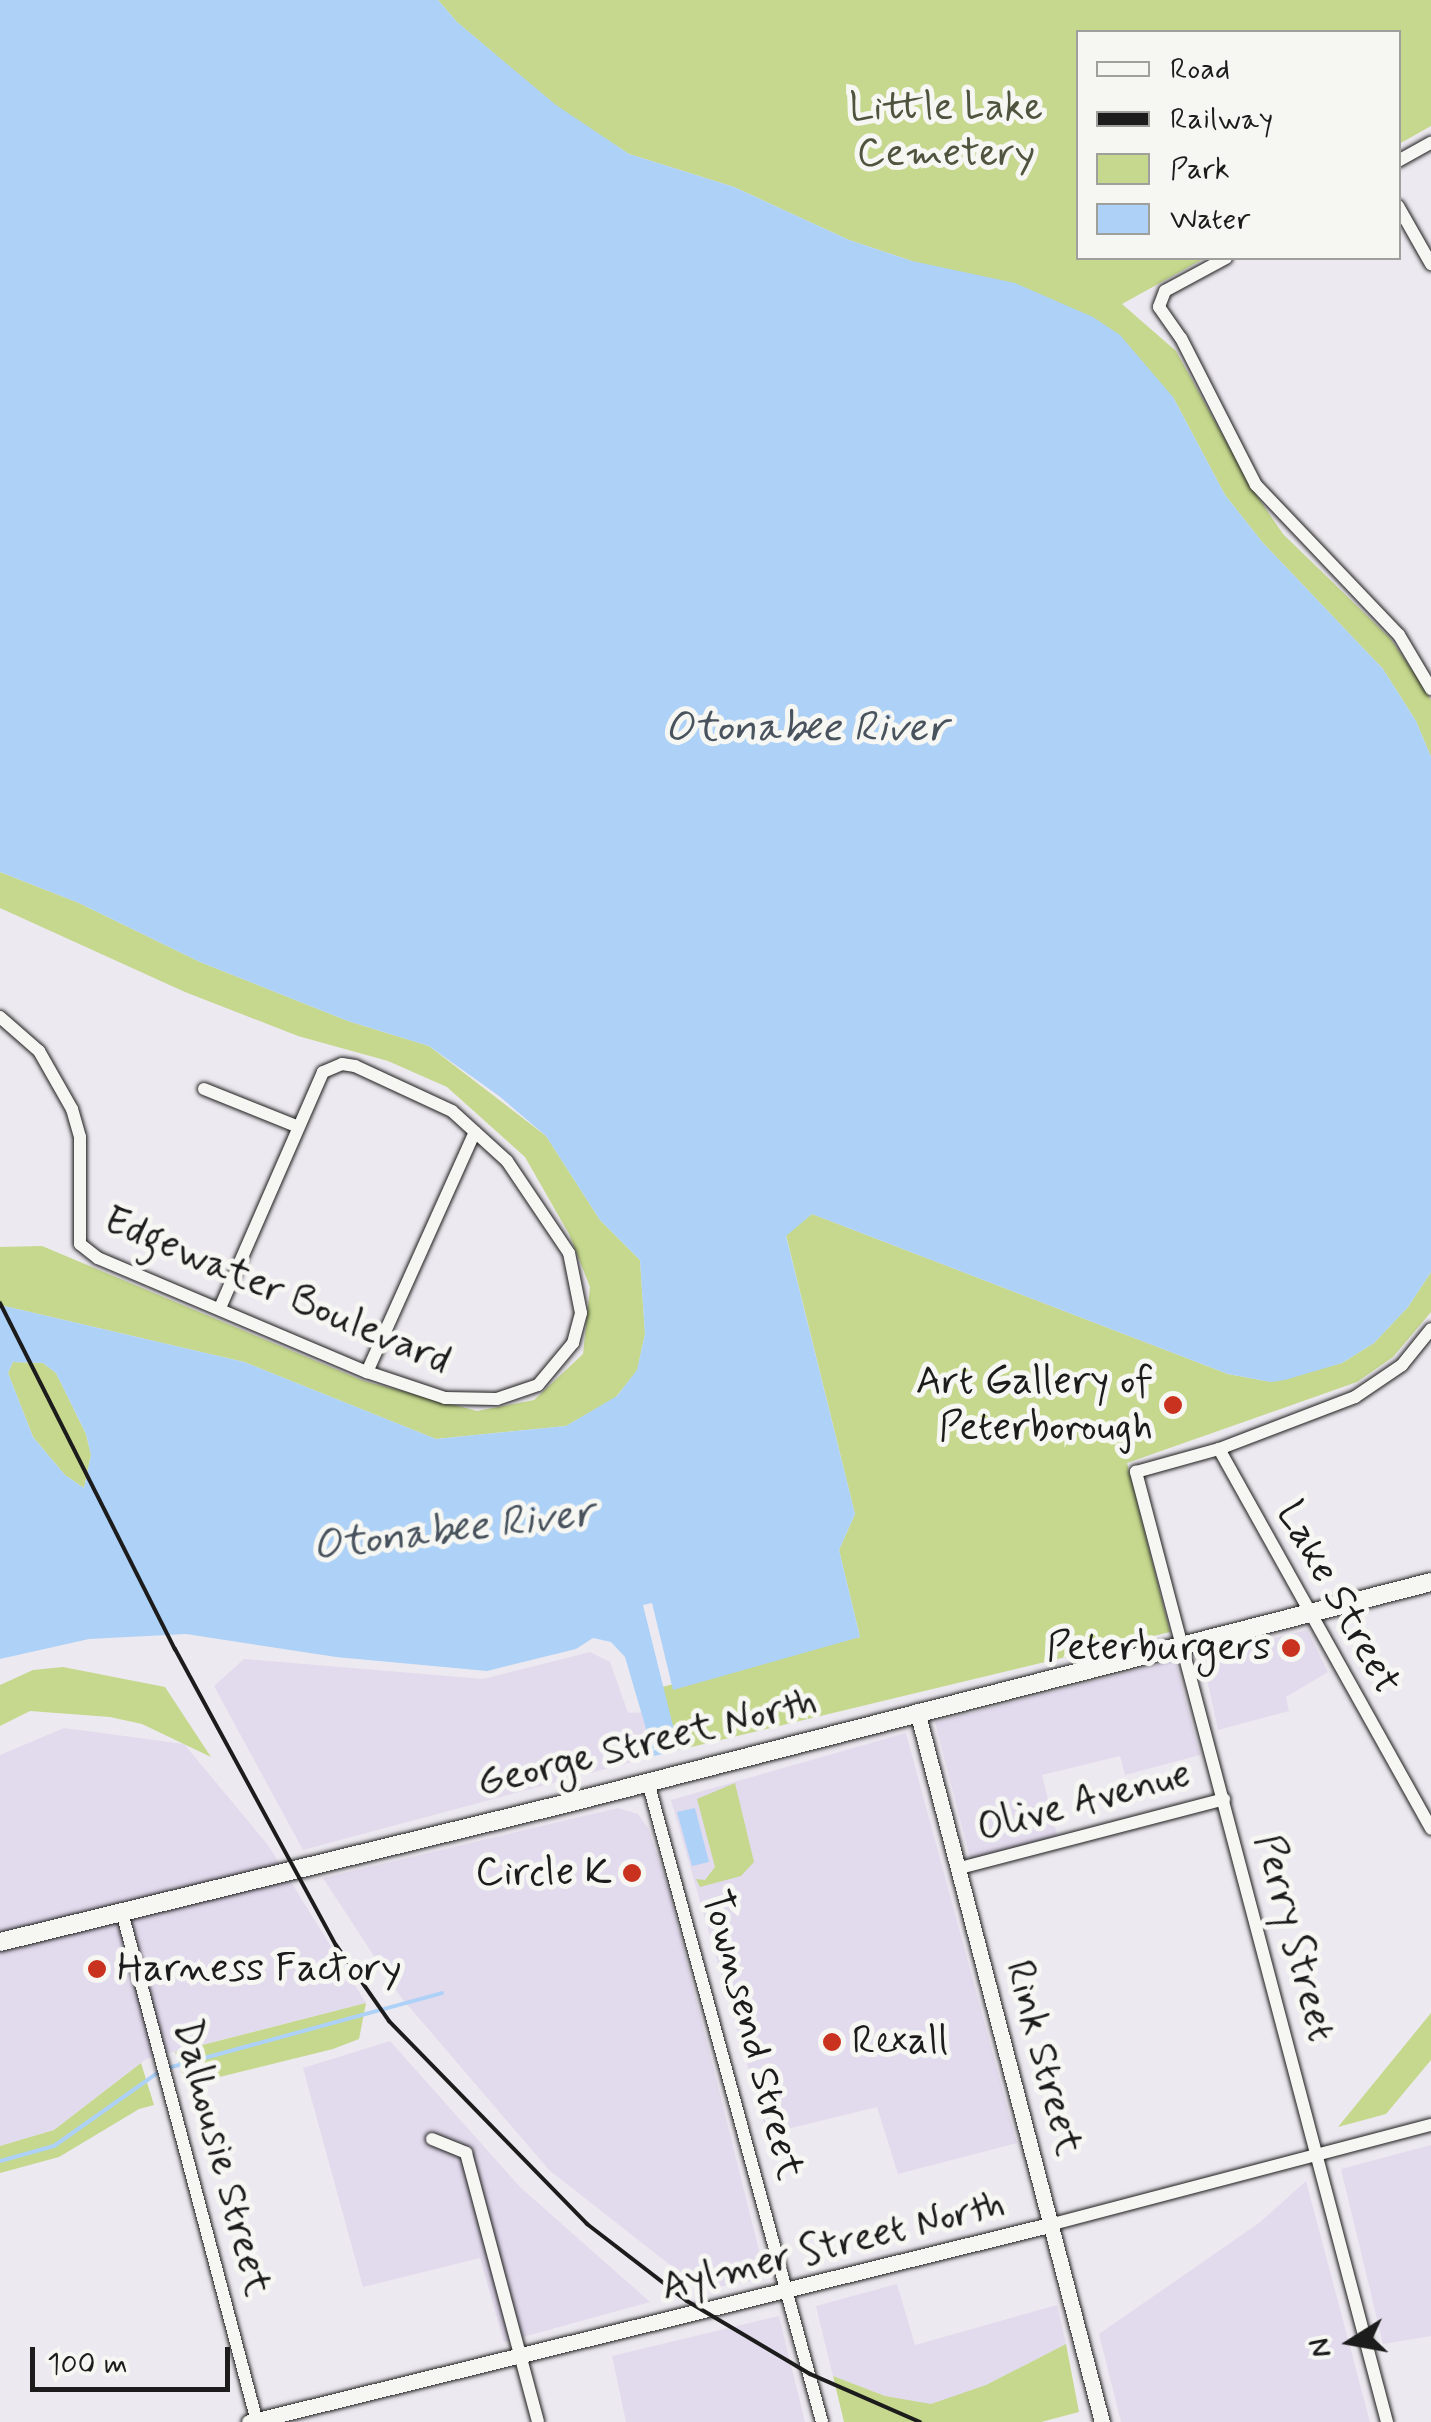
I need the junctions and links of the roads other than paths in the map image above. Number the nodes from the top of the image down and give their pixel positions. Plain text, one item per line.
1 (1431, 143) edge
2 (1401, 159) edge
3 (1401, 211) edge
4 (1222, 260) edge
5 (1431, 264) edge
6 (1431, 690) edge
7 (0, 1017) edge
8 (204, 1089) dead end
9 (296, 1126) junction
10 (475, 1132) junction
11 (220, 1308) junction
12 (1431, 1329) edge
13 (367, 1372) junction
14 (1219, 1449) junction
15 (1431, 1582) edge
16 (1311, 1611) junction
17 (1182, 1644) junction
18 (917, 1711) junction
19 (648, 1782) junction
20 (1224, 1798) junction
21 (1431, 1829) edge
22 (960, 1868) junction
23 (122, 1912) junction
24 (0, 1942) edge
25 (1431, 2125) edge
26 (432, 2138) dead end
27 (1316, 2156) junction
28 (1053, 2224) junction
29 (788, 2292) junction
30 (520, 2358) junction
31 (254, 2421) edge
32 (538, 2422) edge
33 (822, 2422) edge
34 (1102, 2422) edge
35 (1387, 2422) edge

1 - 2 street
3 - 5 street
4 - 6 street
7 - 11 street, Edgewater Boulevard
8 - 9 street
9 - 10 street, Edgewater Boulevard
9 - 11 street
10 - 13 street
10 - 13 street, Edgewater Boulevard
11 - 13 street, Edgewater Boulevard
12 - 14 street
14 - 16 street, Lake Street
14 - 17 street, Perry Street
15 - 16 main road, George Street North
16 - 17 main road, George Street North
16 - 21 street, Lake Street
17 - 18 main road, George Street North
17 - 20 street, Perry Street
18 - 19 main road, George Street North
18 - 22 street, Rink Street
19 - 23 main road, George Street North
19 - 29 street, Townsend Street
20 - 22 street, Olive Avenue
20 - 27 street, Perry Street
22 - 28 street, Rink Street
23 - 24 main road, George Street North
23 - 31 street, Dalhousie Street
25 - 27 street, Aylmer Street North
26 - 30 street
27 - 28 street, Aylmer Street North
27 - 35 street, Perry Street
28 - 29 street, Aylmer Street North
28 - 34 street, Rink Street
29 - 30 street, Aylmer Street North
29 - 33 street, Townsend Street
30 - 31 street, Aylmer Street North
30 - 32 street

